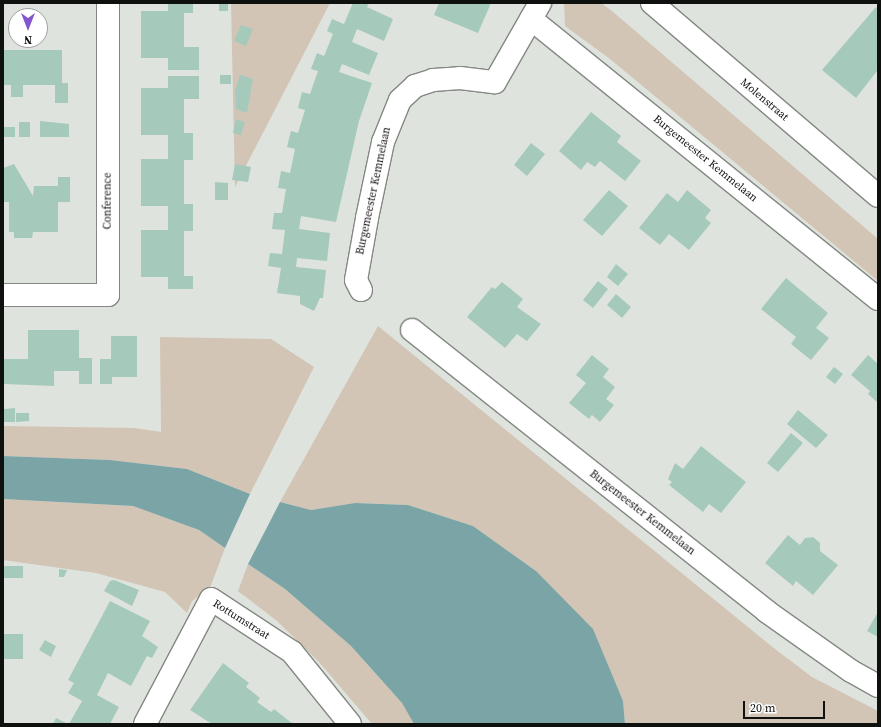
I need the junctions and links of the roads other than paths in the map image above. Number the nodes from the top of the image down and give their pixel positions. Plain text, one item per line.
1 (108, 3) edge
2 (652, 3) edge
3 (536, 11) edge
4 (878, 196) edge
5 (361, 290) dead end
6 (3, 295) edge
7 (878, 299) edge
8 (412, 330) dead end
9 (878, 686) edge
10 (145, 724) edge
11 (350, 724) edge

1 - 6 street, Conference
2 - 4 street, Molenstraat
3 - 5 street, Burgemeester Kemmelaan
3 - 7 street, Burgemeester Kemmelaan
8 - 9 street, Burgemeester Kemmelaan
10 - 11 street, Rottumstraat

